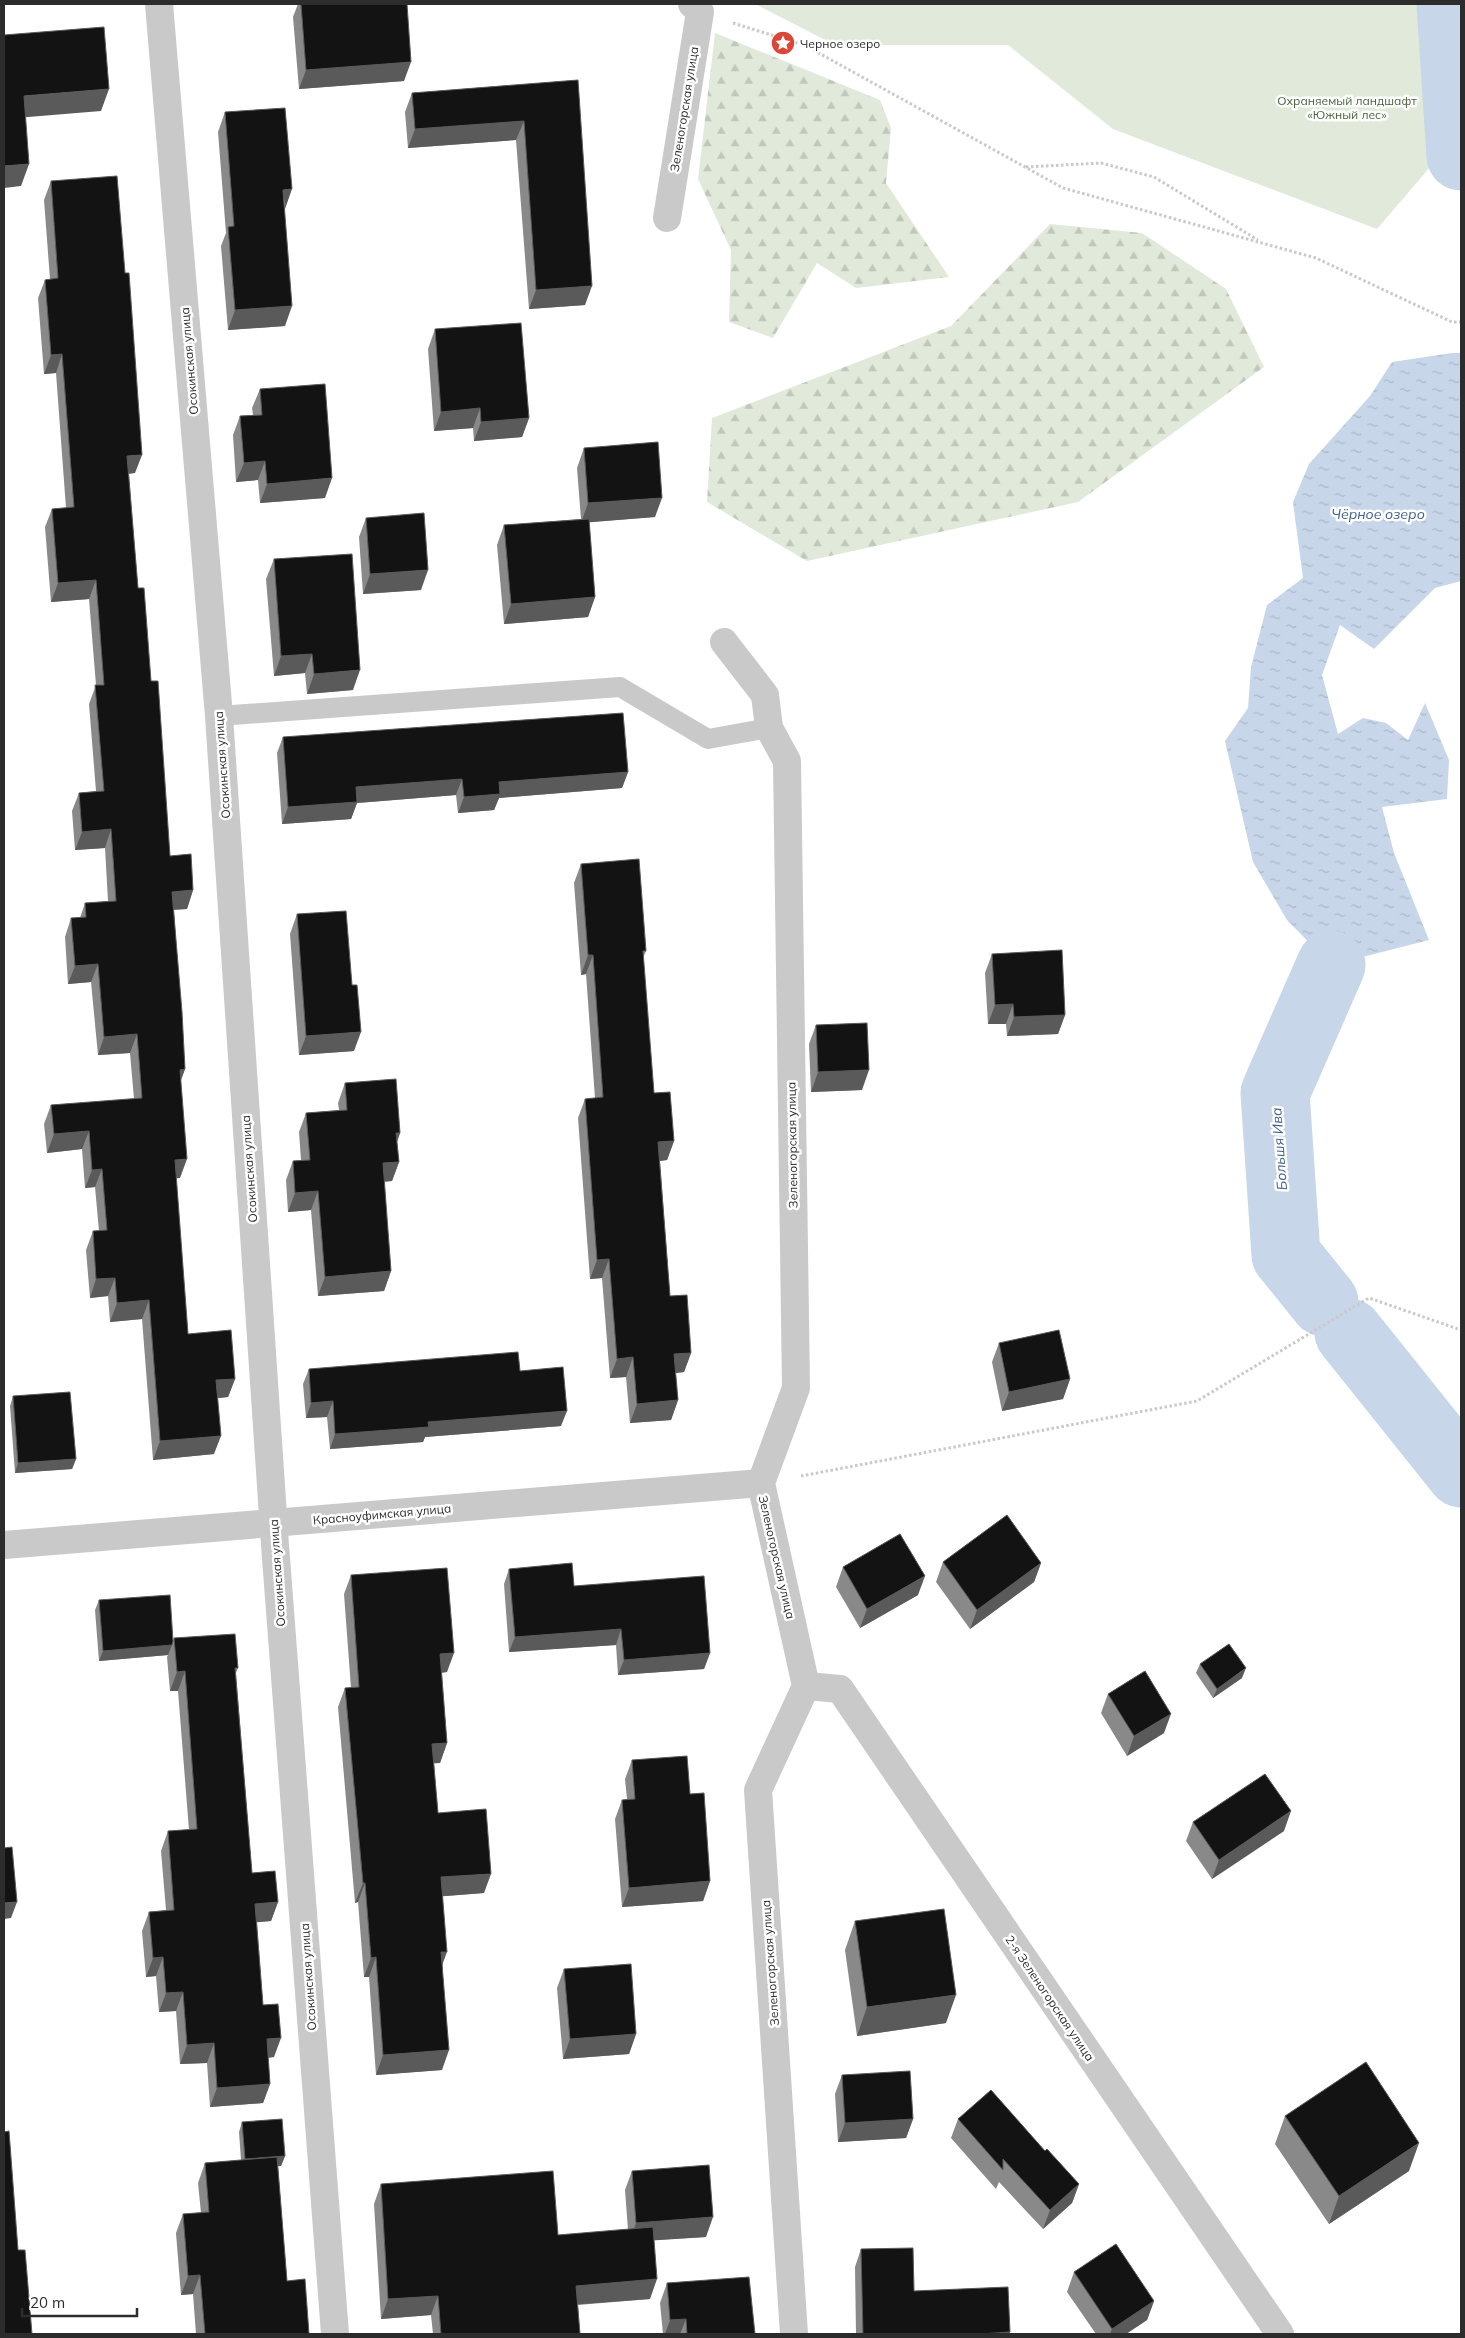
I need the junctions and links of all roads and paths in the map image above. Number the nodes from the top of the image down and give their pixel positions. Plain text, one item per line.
1 (159, 4) edge
2 (696, 8) edge
3 (1026, 167) junction
4 (667, 218) dead end
5 (1263, 243) junction
6 (1461, 322) edge
7 (724, 642) dead end
8 (219, 716) junction
9 (768, 728) junction
10 (1461, 1330) edge
11 (761, 1483) junction
12 (273, 1522) junction
13 (4, 1545) edge
14 (806, 1686) junction
15 (335, 2334) edge
16 (794, 2334) edge
17 (1280, 2334) edge

1 - 8 street, Осокинская улица
2 - 3 path
2 - 4 street, Зеленогорская улица
3 - 5 path
3 - 5 path
5 - 6 path
7 - 9 street, Зеленогорская улица
8 - 9 lane
8 - 12 street, Осокинская улица
9 - 11 street, Зеленогорская улица
10 - 11 path
11 - 12 street, Красноуфимская улица
11 - 14 street, Зеленогорская улица
12 - 13 street, Красноуфимская улица
12 - 15 street, Осокинская улица
14 - 16 street, Зеленогорская улица
14 - 17 street, 2-я Зеленогорская улица

